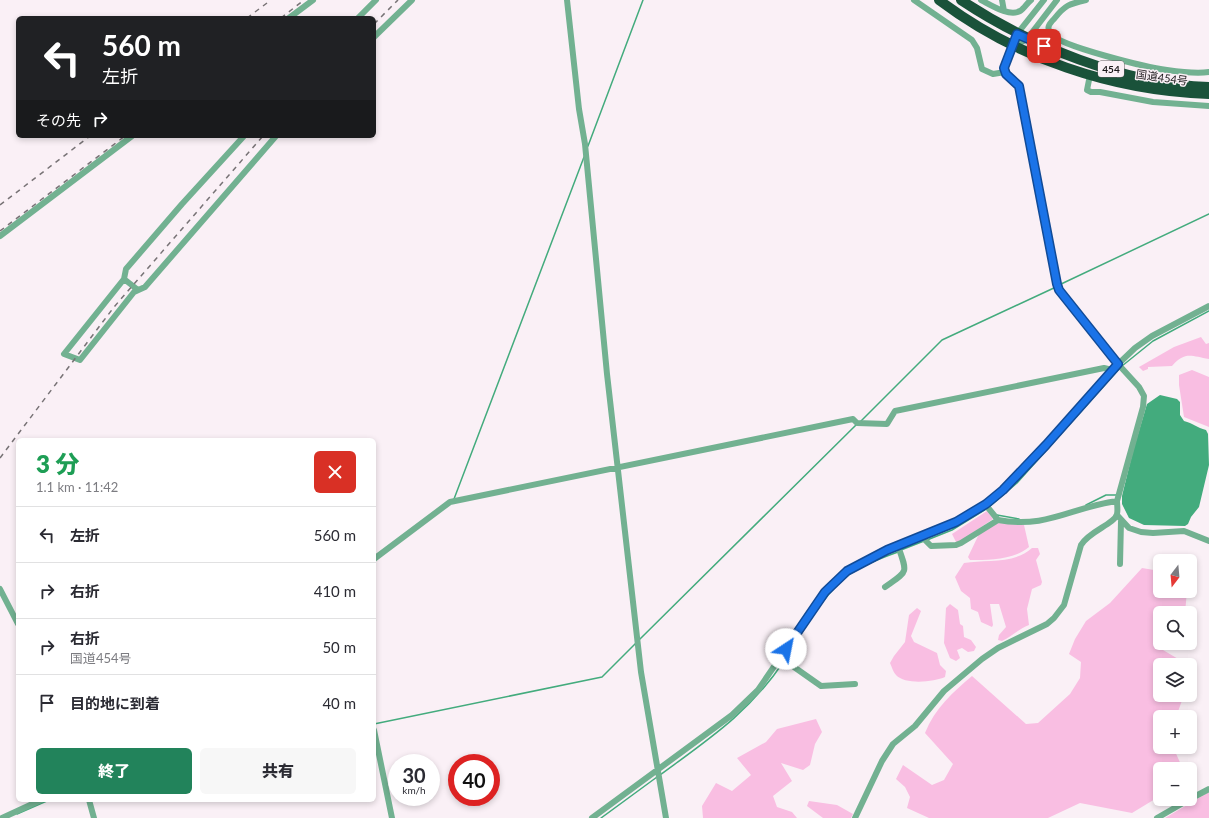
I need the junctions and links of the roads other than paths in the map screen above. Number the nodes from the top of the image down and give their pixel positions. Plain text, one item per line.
1 (313, 0) edge
2 (376, 0) edge
3 (412, 0) edge
4 (567, 0) edge
5 (914, 0) edge
6 (939, 0) edge
7 (961, 0) edge
8 (981, 0) edge
9 (1002, 0) edge
10 (1031, 0) edge
11 (1044, 0) edge
12 (1057, 0) edge
13 (1086, 0) edge
14 (1004, 10) junction
15 (292, 16) edge
16 (360, 16) edge
17 (376, 35) edge
18 (1022, 37) junction
19 (1014, 46) junction
20 (1005, 72) junction
21 (1209, 72) edge
22 (1090, 75) junction
23 (1209, 86) edge
24 (1209, 94) edge
25 (1209, 106) edge
26 (129, 138) edge
27 (242, 138) edge
28 (274, 138) edge
29 (0, 236) edge
30 (124, 279) junction
31 (138, 290) junction
32 (1209, 306) edge
33 (1118, 364) junction
34 (1112, 370) junction
35 (618, 467) junction
36 (1117, 501) junction
37 (986, 504) junction
38 (1119, 518) junction
39 (998, 520) junction
40 (922, 537) junction
41 (1209, 541) edge
42 (898, 546) junction
43 (376, 558) edge
44 (1120, 564) dead end
45 (884, 587) dead end
46 (0, 589) edge
47 (2, 596) edge
48 (16, 620) edge
49 (782, 656) junction
50 (855, 684) dead end
51 (376, 740) edge
52 (657, 771) junction
53 (1209, 789) edge
54 (1197, 795) edge
55 (37, 802) edge
56 (90, 802) edge
57 (1178, 806) edge
58 (2, 818) edge
59 (94, 818) edge
60 (392, 818) edge
61 (592, 818) edge
62 (666, 818) edge
63 (855, 818) edge
64 (1157, 818) edge

1 - 15 street
2 - 16 street
3 - 17 street
4 - 35 street
5 - 20 street
6 - 19 highway, 国道454号 / 454
7 - 18 highway, 国道454号 / 454
8 - 14 street
9 - 14 street
10 - 14 street
11 - 18 street
12 - 18 street
13 - 21 street
18 - 19 street
18 - 19 street
18 - 23 highway, 国道454号 / 454
19 - 20 street
19 - 22 highway, 国道454号 / 454
20 - 33 street
22 - 24 highway, 国道454号 / 454
22 - 25 street
26 - 29 street
27 - 30 street
28 - 31 street
30 - 31 street
30 - 31 street
32 - 33 street
33 - 34 street
33 - 36 street
34 - 35 street
34 - 37 street
35 - 43 street
35 - 52 street
36 - 38 street
36 - 39 street
37 - 39 street
37 - 40 street
38 - 41 street
38 - 44 street
38 - 63 street
39 - 40 street
40 - 42 street
42 - 45 street
42 - 49 street
46 - 47 street
47 - 48 street
49 - 50 street
49 - 52 street
51 - 60 street
52 - 61 street
52 - 62 street
53 - 54 street
55 - 58 street
56 - 59 street
57 - 64 street

